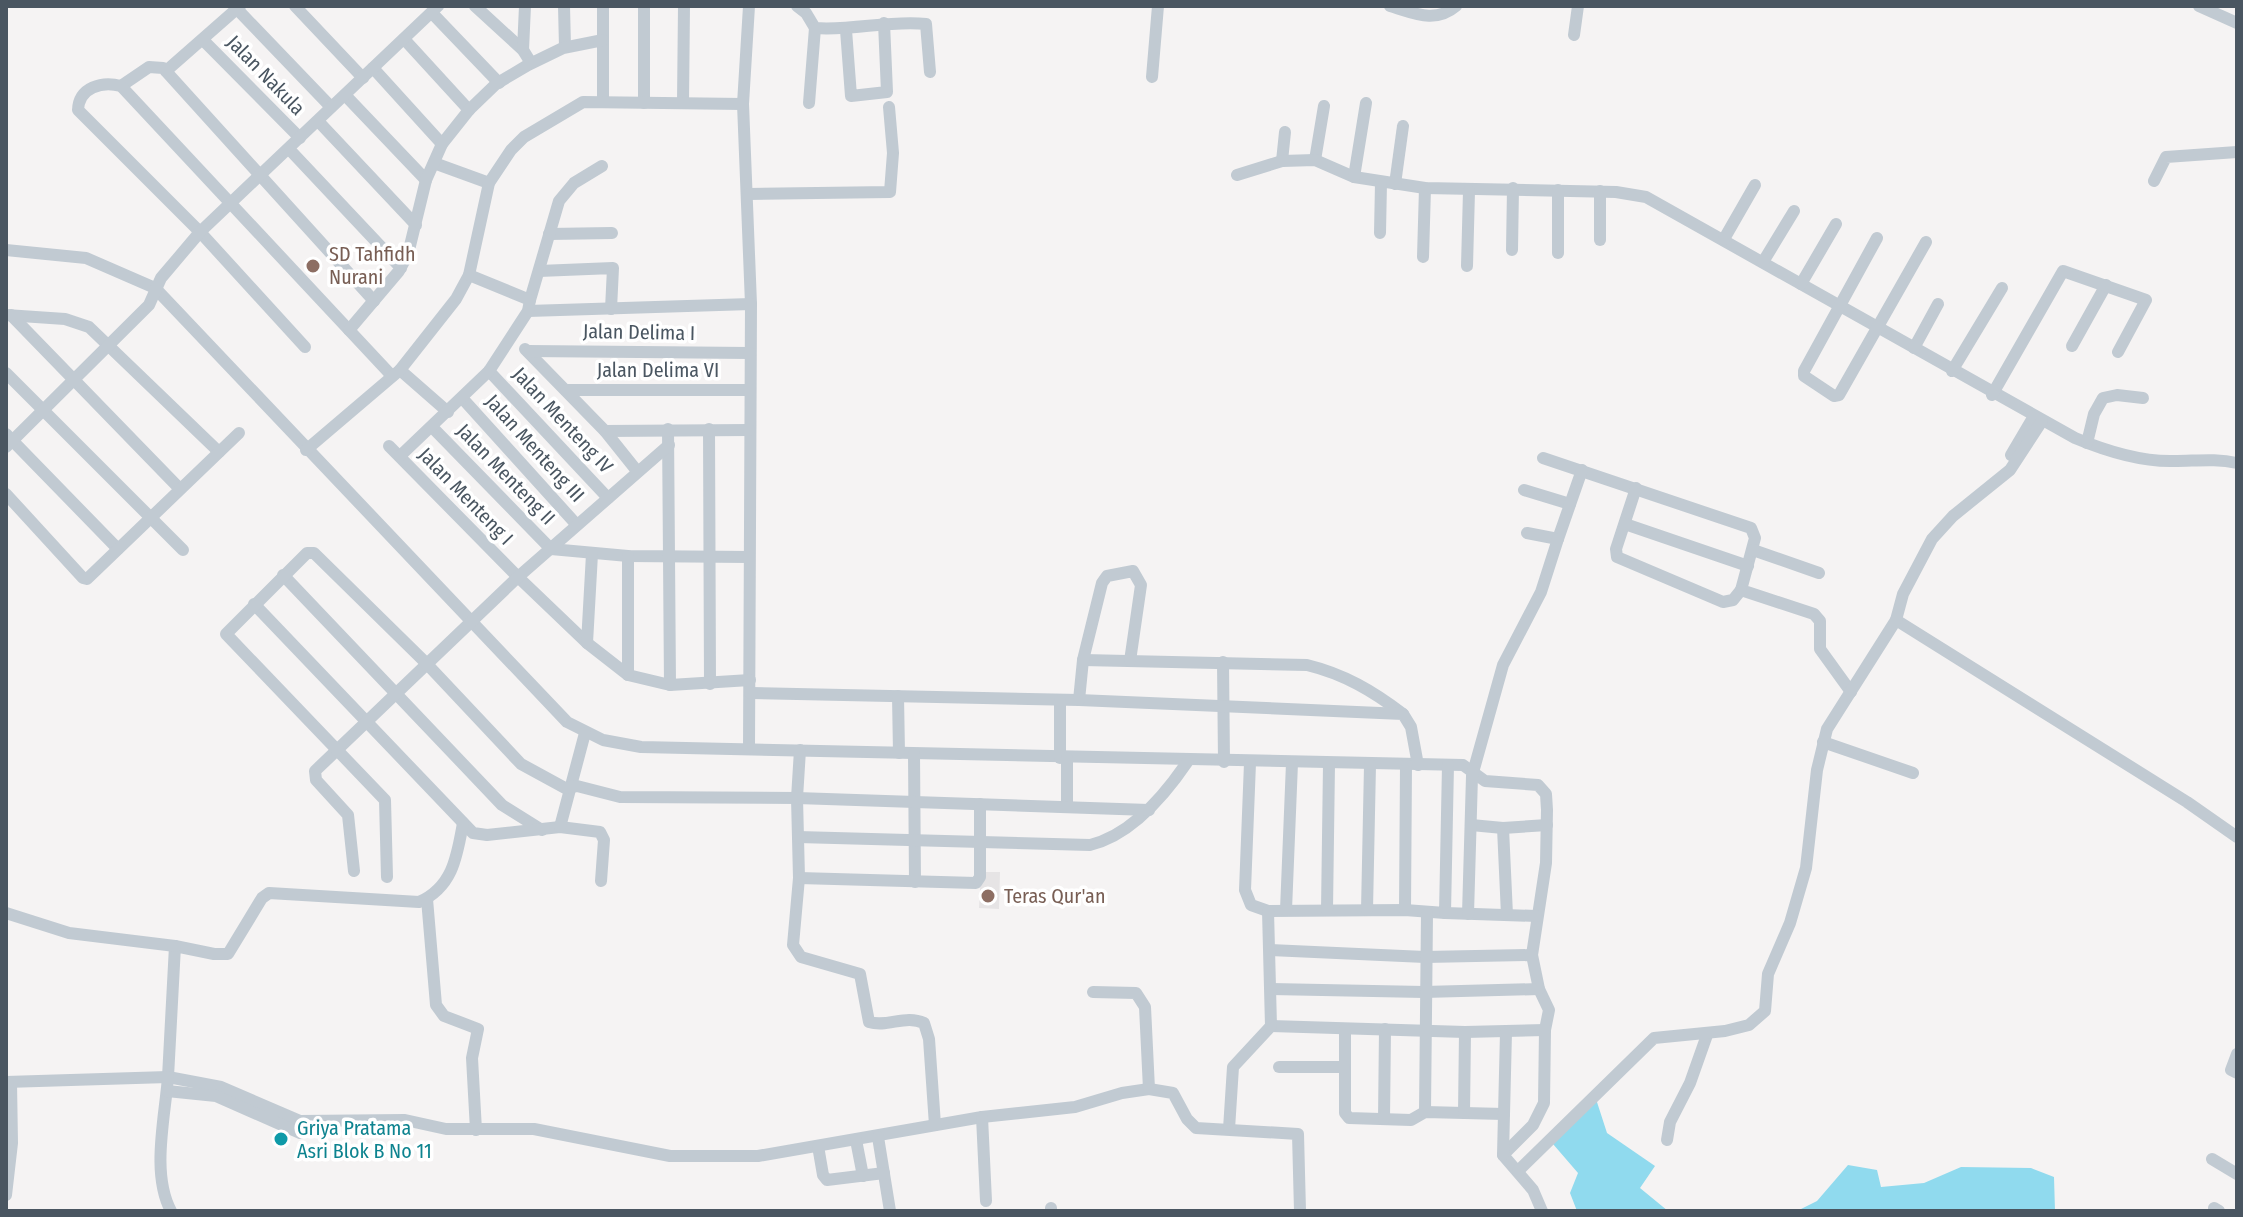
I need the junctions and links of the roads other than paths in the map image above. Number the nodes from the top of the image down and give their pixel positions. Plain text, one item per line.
1 (295, 6) edge
2 (475, 6) edge
3 (525, 6) edge
4 (564, 6) edge
5 (603, 6) edge
6 (644, 6) edge
7 (684, 6) edge
8 (749, 6) edge
9 (797, 6) edge
10 (1158, 6) edge
11 (1390, 6) edge
12 (1456, 6) edge
13 (1578, 6) edge
14 (2199, 6) edge
15 (238, 8) edge
16 (435, 9) edge
17 (884, 23) junction
18 (2237, 23) edge
19 (815, 28) junction
20 (846, 30) junction
21 (1574, 35) dead end
22 (404, 39) junction
23 (603, 40) junction
24 (204, 41) junction
25 (565, 47) junction
26 (523, 50) junction
27 (531, 63) junction
28 (373, 68) junction
29 (166, 71) junction
30 (930, 72) dead end
31 (1152, 77) dead end
32 (363, 78) junction
33 (499, 83) junction
34 (121, 86) junction
35 (345, 95) junction
36 (603, 102) junction
37 (683, 102) junction
38 (644, 103) junction
39 (809, 103) dead end
40 (1366, 103) dead end
41 (743, 104) junction
42 (1324, 106) dead end
43 (331, 107) junction
44 (889, 107) dead end
45 (469, 110) junction
46 (318, 121) junction
47 (1403, 126) dead end
48 (1285, 132) dead end
49 (300, 138) junction
50 (442, 144) junction
51 (289, 149) junction
52 (2237, 152) edge
53 (1315, 160) junction
54 (1282, 161) junction
55 (434, 163) junction
56 (602, 166) dead end
57 (263, 174) junction
58 (1237, 175) dead end
59 (1354, 177) junction
60 (426, 180) junction
61 (2154, 181) dead end
62 (489, 183) junction
63 (1388, 184) junction
64 (1755, 185) dead end
65 (1425, 188) junction
66 (1513, 188) junction
67 (1558, 190) junction
68 (1469, 191) junction
69 (1600, 191) junction
70 (748, 194) junction
71 (230, 204) junction
72 (1794, 211) dead end
73 (1836, 224) dead end
74 (416, 225) junction
75 (200, 232) junction
76 (612, 233) dead end
77 (1380, 233) dead end
78 (549, 234) junction
79 (1877, 238) dead end
80 (1724, 239) junction
81 (1600, 240) dead end
82 (1926, 242) dead end
83 (6, 250) edge
84 (1512, 250) dead end
85 (1558, 253) dead end
86 (1423, 257) dead end
87 (1763, 262) junction
88 (1467, 266) dead end
89 (401, 268) junction
90 (539, 271) junction
91 (469, 275) junction
92 (1801, 284) junction
93 (2106, 285) junction
94 (155, 288) junction
95 (2002, 288) dead end
96 (374, 301) junction
97 (751, 304) junction
98 (1938, 304) dead end
99 (529, 305) junction
100 (1839, 306) junction
101 (611, 309) junction
102 (9, 315) edge
103 (1876, 326) junction
104 (349, 330) junction
105 (512, 340) junction
106 (108, 344) junction
107 (2072, 346) dead end
108 (305, 347) dead end
109 (1914, 348) junction
110 (528, 351) junction
111 (2118, 352) dead end
112 (750, 353) junction
113 (489, 371) junction
114 (1952, 371) junction
115 (6, 373) edge
116 (396, 373) junction
117 (74, 378) junction
118 (566, 390) junction
119 (750, 390) junction
120 (1992, 395) junction
121 (2143, 398) dead end
122 (463, 399) junction
123 (42, 411) junction
124 (448, 412) junction
125 (2038, 418) junction
126 (433, 428) junction
127 (668, 429) junction
128 (709, 429) junction
129 (749, 430) junction
130 (605, 431) junction
131 (239, 433) dead end
132 (11, 442) edge
133 (2087, 443) junction
134 (669, 445) junction
135 (389, 446) dead end
136 (306, 450) junction
137 (219, 452) junction
138 (400, 456) junction
139 (1543, 458) dead end
140 (2237, 463) edge
141 (1582, 470) junction
142 (637, 471) junction
143 (1636, 488) junction
144 (180, 489) junction
145 (1524, 490) dead end
146 (6, 494) edge
147 (608, 498) junction
148 (1570, 504) junction
149 (150, 518) junction
150 (576, 524) junction
151 (1625, 524) junction
152 (1527, 533) dead end
153 (1558, 539) junction
154 (118, 549) junction
155 (551, 549) junction
156 (183, 550) dead end
157 (1753, 550) junction
158 (592, 554) junction
159 (711, 555) junction
160 (628, 556) junction
161 (670, 556) junction
162 (749, 557) junction
163 (1748, 566) junction
164 (1819, 573) dead end
165 (283, 575) junction
166 (516, 576) junction
167 (1741, 590) junction
168 (254, 604) junction
169 (1896, 620) junction
170 (470, 621) junction
171 (587, 643) junction
172 (1083, 660) junction
173 (1130, 661) junction
174 (1223, 662) junction
175 (426, 663) junction
176 (628, 675) junction
177 (710, 684) junction
178 (670, 685) junction
179 (750, 686) junction
180 (1851, 692) junction
181 (394, 693) junction
182 (898, 696) junction
183 (1079, 700) junction
184 (1060, 701) junction
185 (1221, 705) junction
186 (1403, 714) junction
187 (367, 719) junction
188 (585, 733) junction
189 (1823, 742) junction
190 (337, 747) junction
191 (749, 748) junction
192 (800, 750) junction
193 (899, 753) junction
194 (914, 754) junction
195 (1063, 758) junction
196 (1188, 761) junction
197 (1224, 762) junction
198 (1250, 763) junction
199 (1292, 763) junction
200 (1329, 764) junction
201 (1370, 765) junction
202 (1412, 765) junction
203 (1448, 765) junction
204 (1913, 773) dead end
205 (1472, 776) junction
206 (572, 786) junction
207 (797, 798) junction
208 (913, 802) junction
209 (980, 804) junction
210 (1067, 806) junction
211 (1149, 810) junction
212 (463, 823) junction
213 (1471, 825) junction
214 (1547, 825) junction
215 (560, 827) junction
216 (1503, 828) junction
217 (543, 830) junction
218 (798, 837) junction
219 (2237, 837) edge
220 (914, 842) junction
221 (980, 843) junction
222 (354, 871) dead end
223 (387, 877) dead end
224 (799, 878) junction
225 (601, 881) dead end
226 (915, 882) junction
227 (427, 899) junction
228 (1286, 910) junction
229 (1327, 910) junction
230 (1367, 910) junction
231 (1405, 910) junction
232 (1268, 911) junction
233 (6, 913) edge
234 (1445, 913) junction
235 (1427, 914) junction
236 (1468, 914) junction
237 (1507, 915) junction
238 (1536, 916) junction
239 (175, 946) junction
240 (1270, 950) junction
241 (1532, 955) junction
242 (1425, 957) junction
243 (1271, 989) junction
244 (1539, 989) junction
245 (1093, 992) dead end
246 (1424, 992) junction
247 (1271, 1026) junction
248 (1345, 1029) junction
249 (1385, 1029) junction
250 (1424, 1030) junction
251 (1545, 1030) junction
252 (1465, 1032) junction
253 (1506, 1032) junction
254 (1707, 1035) junction
255 (2237, 1054) edge
256 (1279, 1067) dead end
257 (1344, 1067) junction
258 (2237, 1073) edge
259 (168, 1077) junction
260 (9, 1082) edge
261 (1149, 1089) junction
262 (167, 1091) junction
263 (1425, 1112) junction
264 (1464, 1113) junction
265 (1504, 1114) junction
266 (982, 1117) junction
267 (1384, 1119) junction
268 (935, 1125) junction
269 (1229, 1129) junction
270 (476, 1130) junction
271 (300, 1133) dead end
272 (878, 1137) junction
273 (856, 1140) junction
274 (1667, 1140) dead end
275 (818, 1146) junction
276 (1503, 1155) junction
277 (2212, 1159) dead end
278 (1518, 1171) junction
279 (884, 1173) junction
280 (2237, 1174) edge
281 (863, 1176) junction
282 (6, 1195) edge
283 (986, 1201) dead end
284 (171, 1211) edge
285 (890, 1211) edge
286 (1300, 1211) edge
287 (1542, 1211) edge

1 - 32 street
2 - 26 street
3 - 26 street
4 - 25 street
5 - 23 street
6 - 38 street
7 - 37 street
8 - 41 street
9 - 19 street
10 - 31 street
11 - 12 street
13 - 21 street
14 - 18 street
15 - 24 street
15 - 43 street
16 - 22 street
16 - 33 street
17 - 20 street
17 - 20 street
17 - 30 street
19 - 20 street
19 - 39 street
22 - 28 street
22 - 45 street
23 - 25 street
23 - 36 street
24 - 29 street
24 - 49 street, Jalan Nakula
25 - 27 street
26 - 27 street
27 - 33 street
28 - 32 street
28 - 50 street
29 - 34 street
29 - 57 street
32 - 35 street
33 - 45 street
34 - 71 street
34 - 75 street
35 - 43 street
35 - 60 street
36 - 38 street
36 - 62 street
37 - 38 street
37 - 41 street
40 - 59 street
41 - 70 street
42 - 53 street
43 - 46 street
44 - 70 street
45 - 50 street
46 - 49 street
46 - 74 street
47 - 63 street
48 - 54 street
49 - 51 street
50 - 55 street
51 - 57 street
51 - 89 street
52 - 61 street
53 - 54 street
53 - 59 street
54 - 58 street
55 - 60 street
55 - 62 street
56 - 78 street
57 - 71 street
57 - 96 street
59 - 63 street
60 - 74 street
62 - 91 street
63 - 65 street
63 - 77 street
64 - 80 street
65 - 68 street
65 - 86 street
66 - 67 street
66 - 68 street
66 - 84 street
67 - 69 street
67 - 85 street
68 - 88 street
69 - 80 street
69 - 81 street
70 - 97 street
71 - 75 street
71 - 104 street
72 - 87 street
73 - 92 street
74 - 89 street
75 - 94 street
75 - 108 street
76 - 78 street
78 - 90 street
79 - 100 street
80 - 87 street
82 - 103 street
83 - 94 street
87 - 92 street
89 - 96 street
90 - 99 street
90 - 101 street
91 - 99 street
91 - 116 street
92 - 100 street
93 - 107 street
93 - 111 street
93 - 120 street
94 - 106 street
94 - 136 street
95 - 114 street
96 - 104 street
97 - 101 street
97 - 112 street
98 - 109 street
99 - 101 street
99 - 105 street
100 - 103 street
100 - 103 street
102 - 106 street
102 - 117 street
103 - 109 street
104 - 116 street
105 - 110 street
105 - 113 street
106 - 117 street
106 - 137 street
109 - 114 street
110 - 112 street, Jalan Delima I
110 - 118 street
112 - 119 street
113 - 122 street
113 - 147 street, Jalan Menteng IV
114 - 120 street
115 - 123 street
116 - 124 street
116 - 136 street
117 - 123 street
117 - 144 street
118 - 119 street, Jalan Delima VI
118 - 130 street
119 - 129 street
120 - 125 street
121 - 133 street
122 - 124 street
122 - 150 street, Jalan Menteng III
123 - 132 street
123 - 149 street
124 - 126 street
125 - 133 street
125 - 169 street
126 - 138 street
126 - 155 street, Jalan Menteng II
127 - 128 street
127 - 130 street
127 - 134 street
128 - 129 street
128 - 159 street
129 - 162 street
130 - 142 street
131 - 137 street
132 - 154 street
133 - 140 street
134 - 142 street
134 - 161 street
135 - 138 street, Jalan Menteng I
136 - 170 street
137 - 144 street
138 - 166 street, Jalan Menteng I
139 - 141 street
141 - 143 street
141 - 148 street
142 - 147 street
143 - 151 street
143 - 157 street
144 - 149 street
145 - 148 street
146 - 154 street
147 - 150 street
148 - 153 street
149 - 154 street
149 - 156 street
150 - 155 street
151 - 163 street
151 - 167 street
152 - 153 street
153 - 205 street
155 - 158 street
155 - 166 street
157 - 163 street
157 - 164 street
158 - 160 street
158 - 171 street
159 - 161 street
159 - 162 street
159 - 177 street
160 - 161 street
160 - 176 street
161 - 178 street
162 - 179 street
163 - 167 street
165 - 168 street
165 - 175 street
165 - 181 street
166 - 170 street
166 - 171 street, Jalan Menteng I
167 - 180 street
168 - 187 street
168 - 190 street
169 - 180 street
169 - 219 street
170 - 175 street
170 - 188 street
171 - 176 street, Jalan Menteng I
172 - 173 street
172 - 173 street
172 - 183 street
173 - 174 street
174 - 185 street
174 - 186 street
175 - 181 street
175 - 206 street
176 - 178 street
177 - 178 street
177 - 179 street
179 - 182 street
179 - 191 street
180 - 189 street
181 - 187 street
181 - 217 street
182 - 184 street
182 - 193 street
183 - 184 street
183 - 185 street
184 - 195 street
185 - 186 street
185 - 197 street
186 - 202 street
187 - 190 street
187 - 212 street
188 - 191 street
188 - 206 street
189 - 204 street
189 - 254 street
190 - 222 street
190 - 223 street
191 - 192 street
192 - 193 street
192 - 207 street
193 - 194 street
194 - 195 street
194 - 208 street
195 - 196 street
195 - 210 street
196 - 197 street
196 - 211 street
197 - 198 street
198 - 199 street
198 - 232 street
199 - 200 street
199 - 228 street
200 - 201 street
200 - 229 street
201 - 202 street
201 - 230 street
202 - 203 street
202 - 231 street
203 - 205 street
203 - 234 street
205 - 213 street
205 - 214 street
206 - 207 street
206 - 215 street
207 - 208 street
207 - 218 street
208 - 209 street
208 - 220 street
209 - 210 street
209 - 221 street
210 - 211 street
211 - 221 street
212 - 217 street
212 - 227 street
213 - 216 street
213 - 236 street
214 - 216 street
214 - 238 street
215 - 217 street
215 - 225 street
216 - 237 street
218 - 220 street
218 - 224 street
220 - 221 street
220 - 226 street
221 - 226 street
224 - 226 street
224 - 268 street
227 - 239 street
227 - 270 street
228 - 229 street
228 - 232 street
229 - 230 street
230 - 231 street
231 - 235 street
232 - 240 street
233 - 239 street
234 - 235 street
234 - 236 street
235 - 242 street
236 - 237 street
237 - 238 street
238 - 241 street
239 - 259 street
240 - 242 street
240 - 243 street
241 - 242 street
241 - 244 street
242 - 246 street
243 - 246 street
243 - 247 street
244 - 246 street
244 - 251 street
245 - 261 street
246 - 250 street
247 - 248 street
247 - 269 street
248 - 249 street
248 - 257 street
249 - 250 street
249 - 267 street
250 - 252 street
250 - 263 street
251 - 253 street
251 - 276 street
252 - 253 street
252 - 264 street
253 - 265 street
254 - 274 street
254 - 278 street
255 - 258 street
256 - 257 street
257 - 267 street
259 - 260 street
259 - 262 street
259 - 270 street
260 - 282 street
261 - 266 street
261 - 269 street
262 - 271 street
262 - 284 street
263 - 264 street
263 - 267 street
264 - 265 street
265 - 276 street
266 - 268 street
266 - 283 street
268 - 272 street
269 - 286 street
270 - 275 street
272 - 273 street
272 - 279 street
273 - 275 street
273 - 281 street
275 - 281 street
276 - 278 street
277 - 280 street
278 - 287 street
279 - 281 street
279 - 285 street

